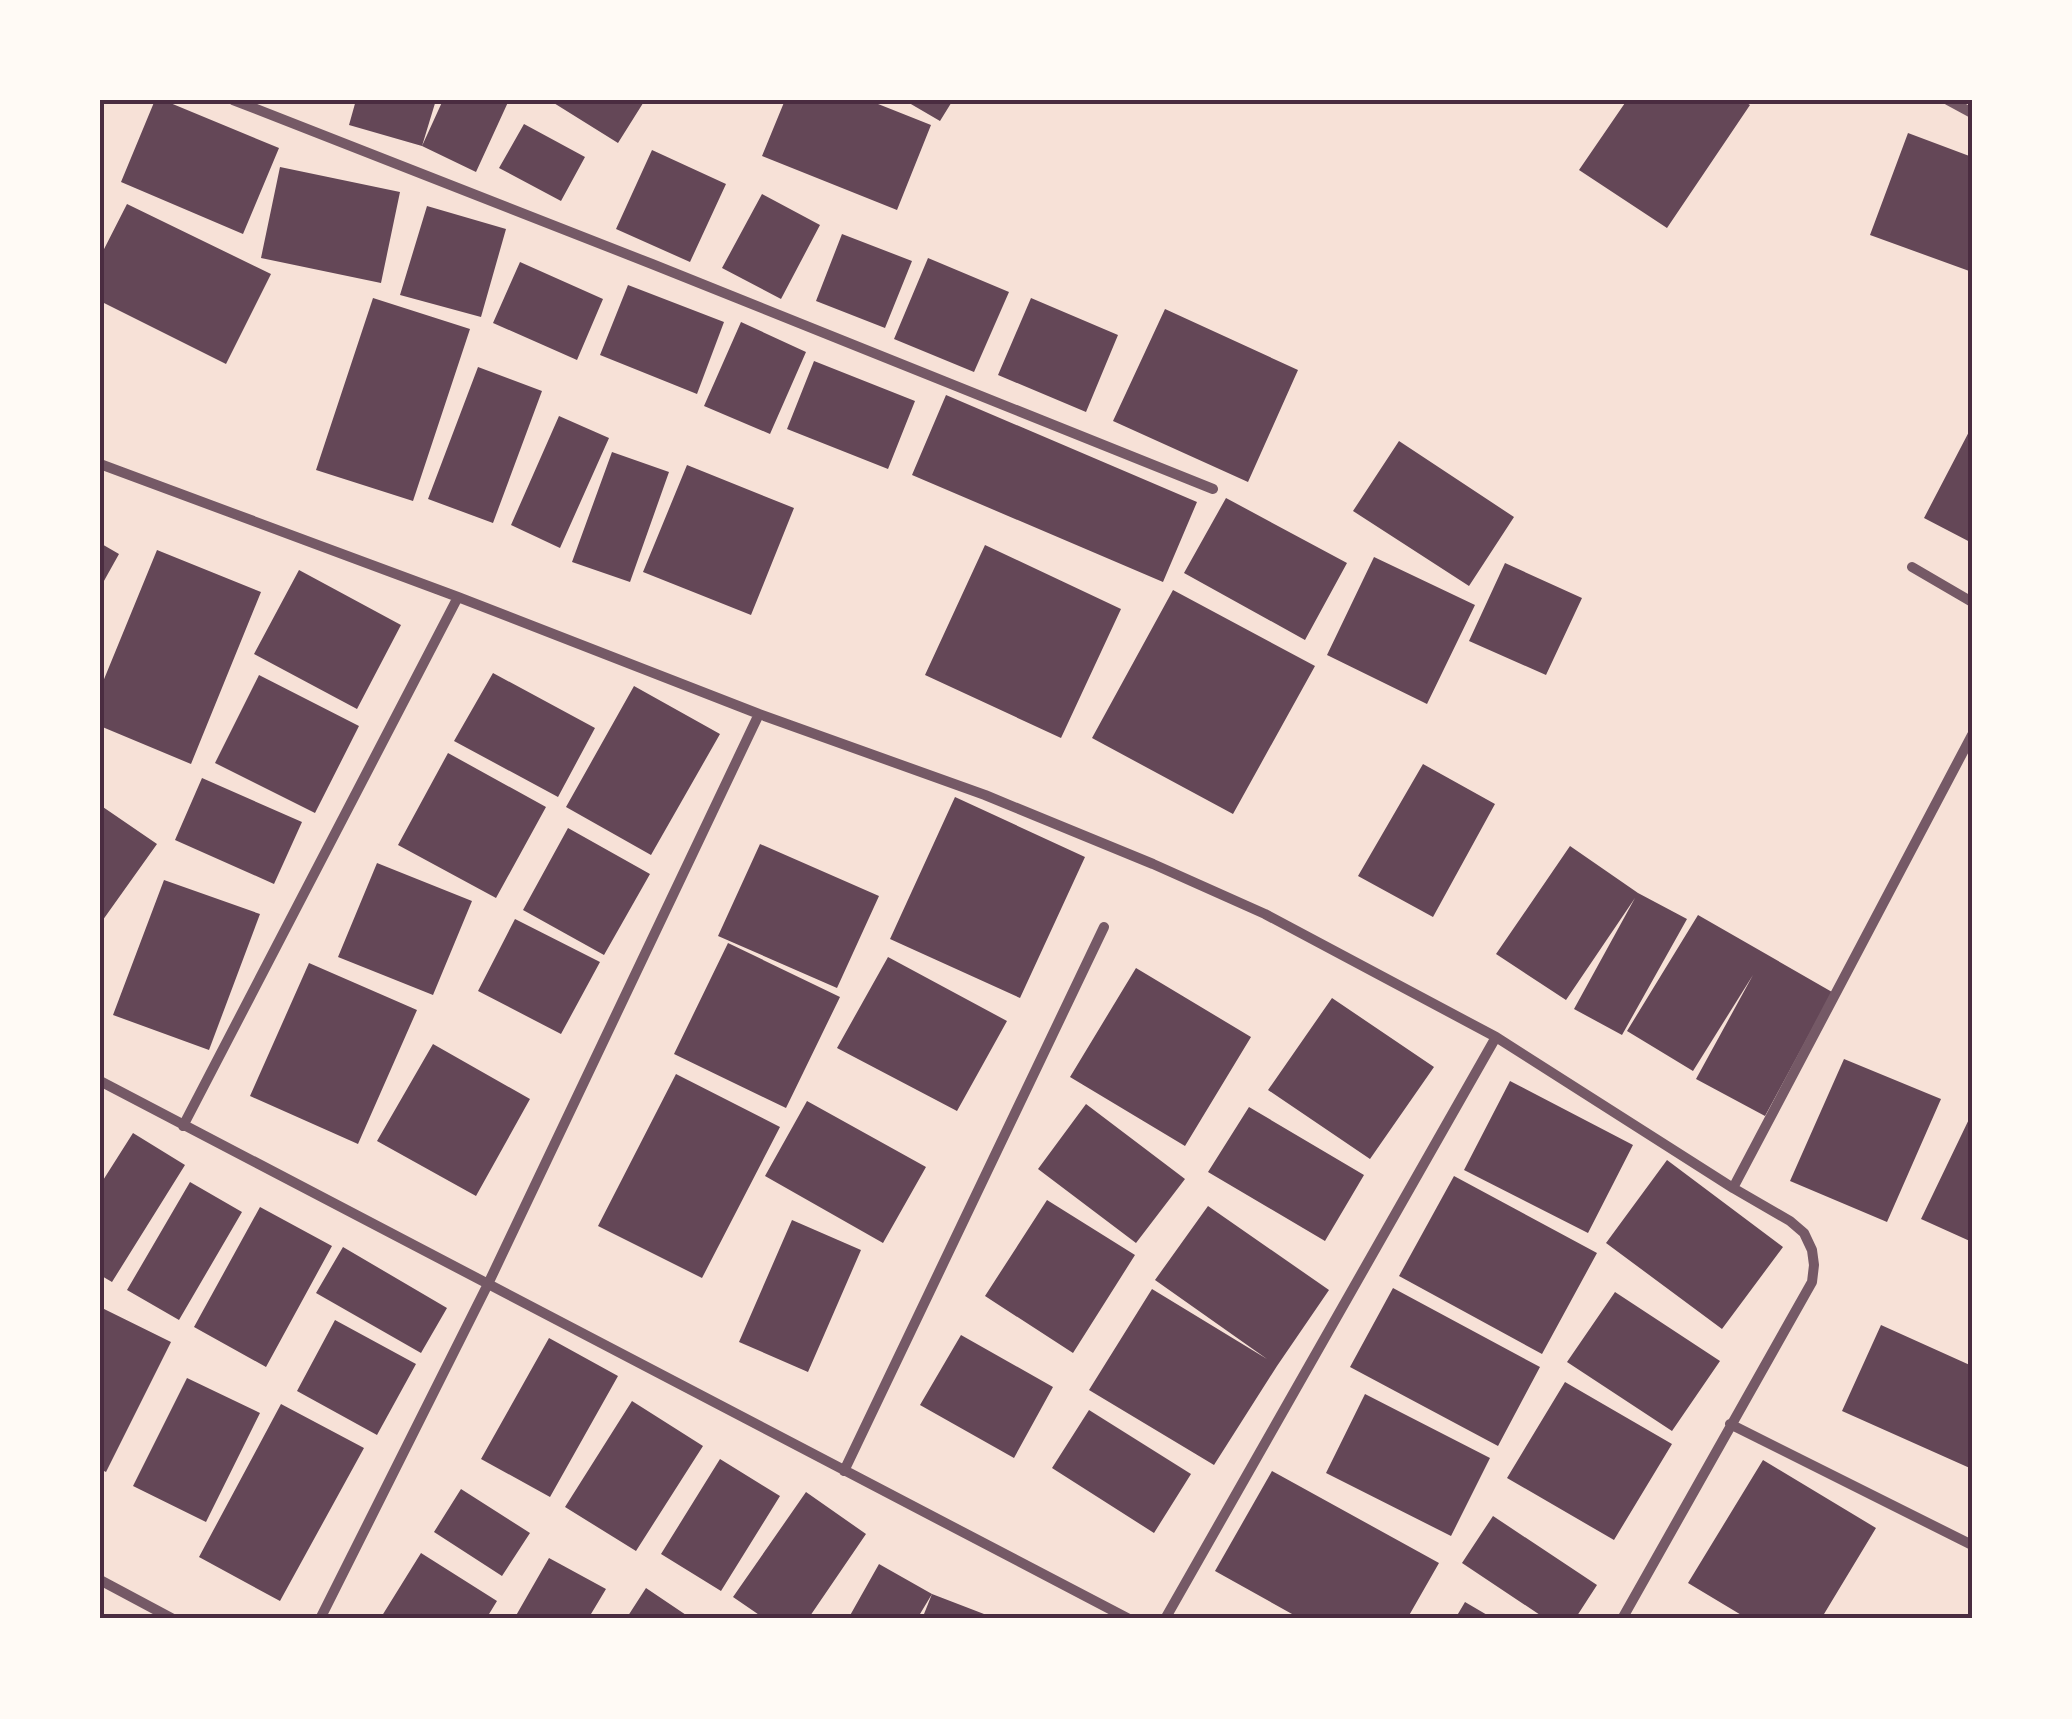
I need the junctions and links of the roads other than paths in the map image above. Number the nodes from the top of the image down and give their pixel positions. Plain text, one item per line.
1 (233, 100) edge
2 (1948, 100) edge
3 (1972, 113) edge
4 (100, 464) edge
5 (1213, 489) dead end
6 (1912, 567) dead end
7 (458, 597) junction
8 (1972, 602) edge
9 (759, 714) junction
10 (1972, 736) edge
11 (1104, 928) dead end
12 (1496, 1037) junction
13 (100, 1081) edge
14 (183, 1126) junction
15 (1733, 1188) junction
16 (488, 1284) junction
17 (1730, 1424) junction
18 (844, 1471) junction
19 (1972, 1545) edge
20 (100, 1580) edge
21 (172, 1619) edge
22 (320, 1619) edge
23 (1130, 1619) edge
24 (1164, 1619) edge
25 (1622, 1619) edge

1 - 5 street
2 - 3 street
4 - 7 street
6 - 8 street
7 - 9 street
7 - 14 street
9 - 12 street
9 - 16 street
10 - 15 street
11 - 18 street
12 - 15 street
12 - 24 street
13 - 14 street
14 - 16 street
15 - 17 street
16 - 18 street
16 - 22 street
17 - 19 street
17 - 25 street
18 - 23 street
20 - 21 street

